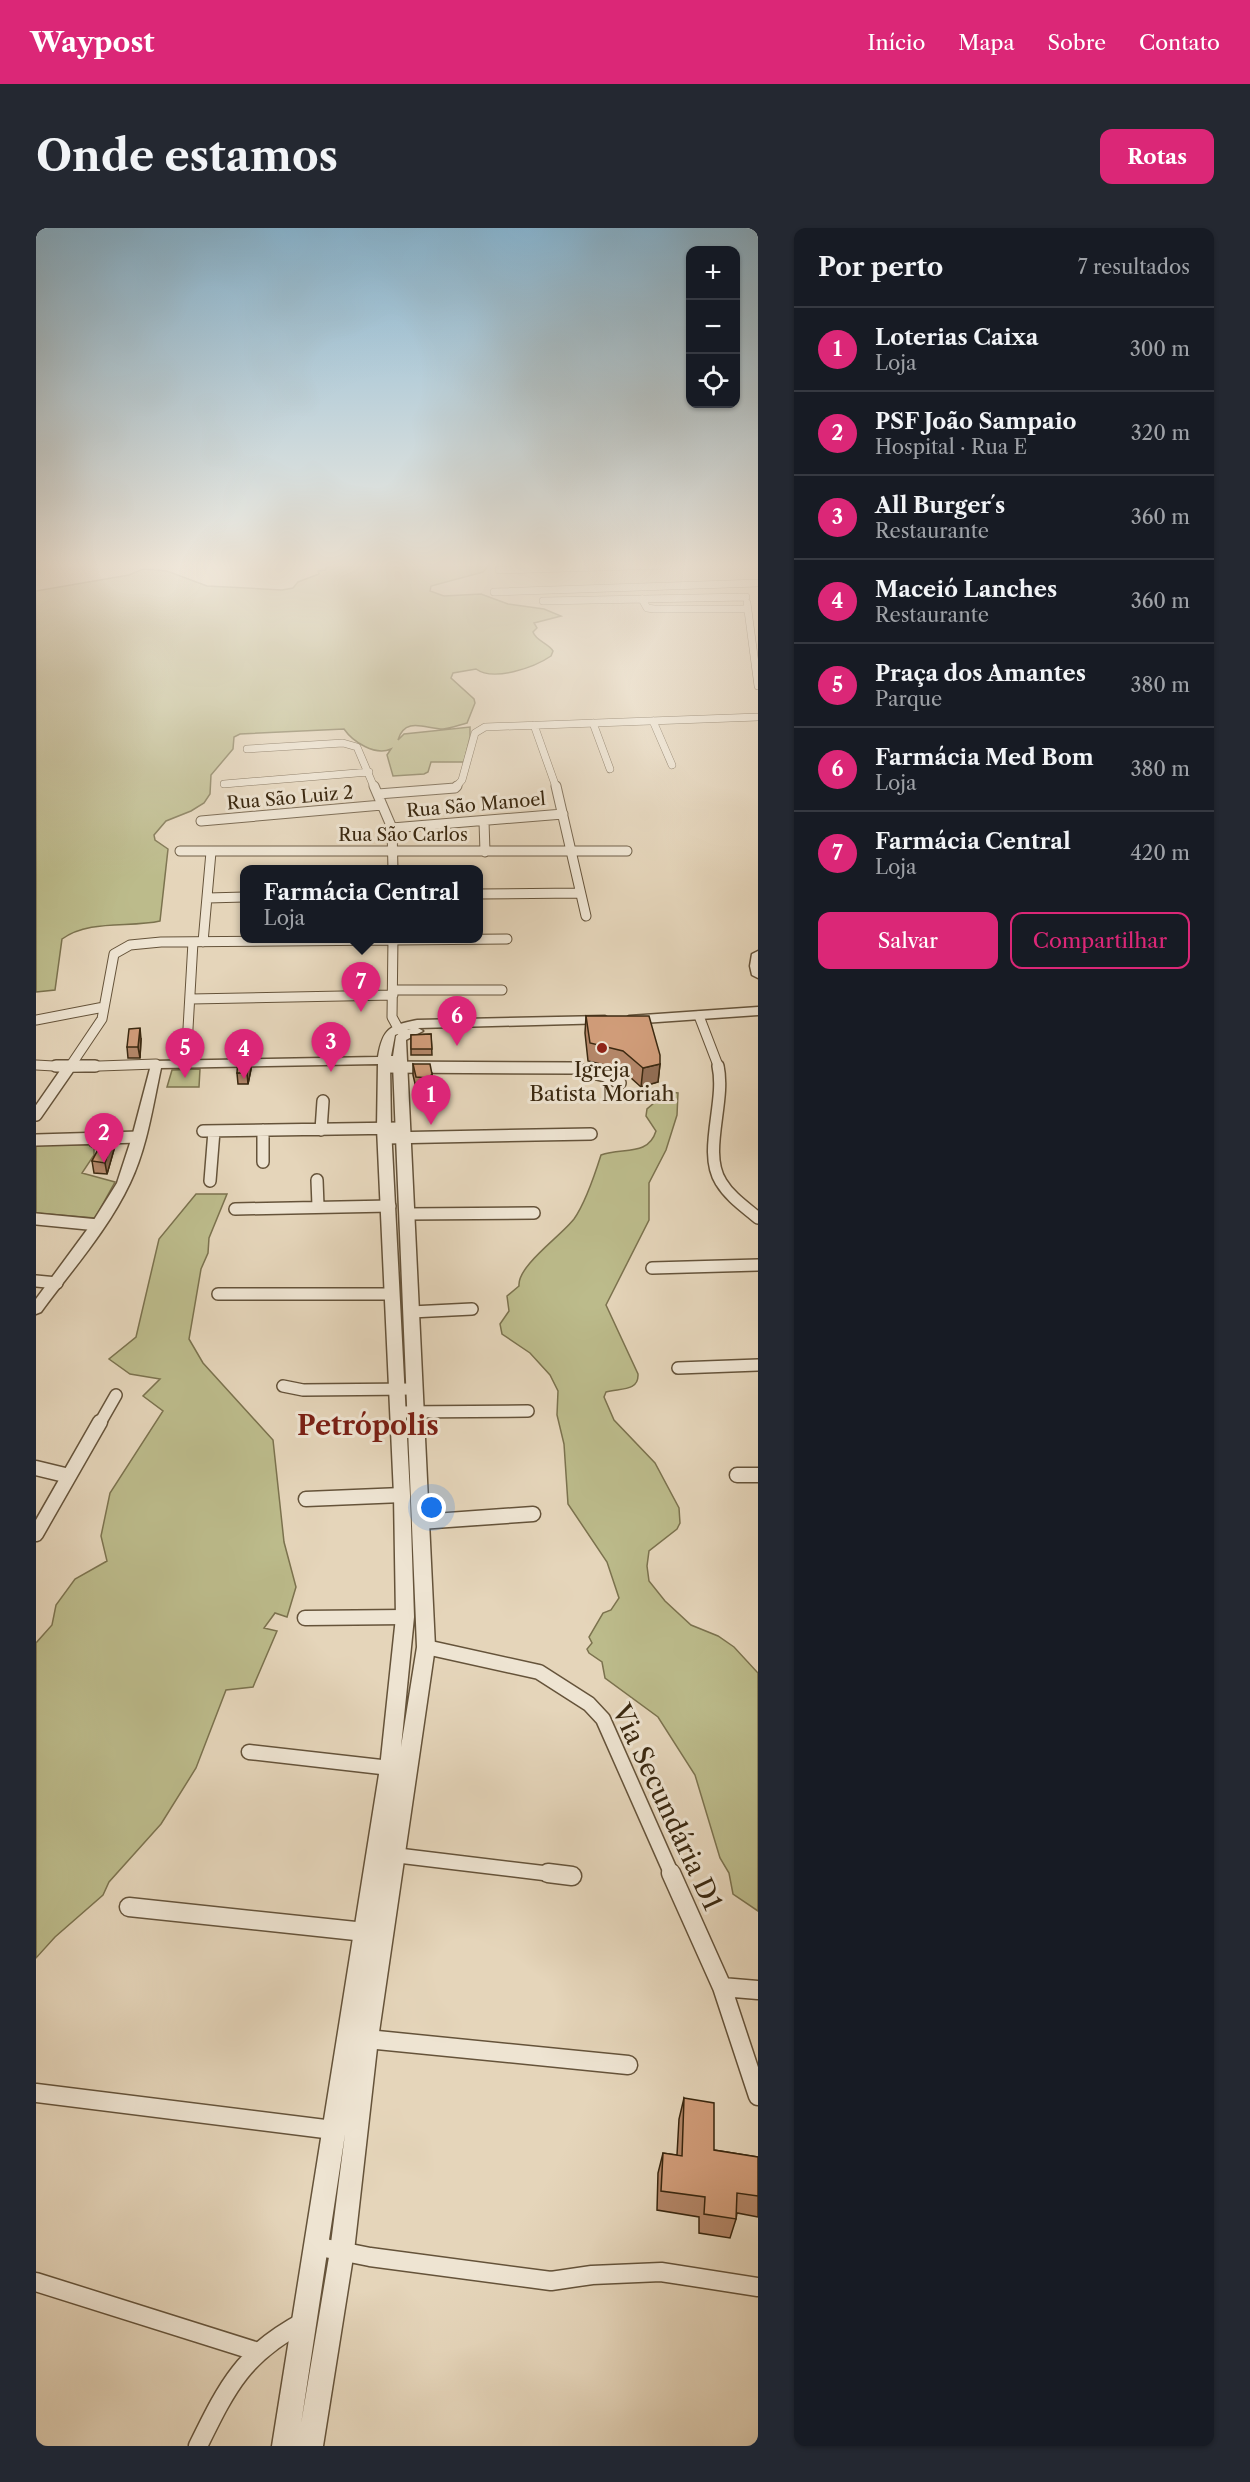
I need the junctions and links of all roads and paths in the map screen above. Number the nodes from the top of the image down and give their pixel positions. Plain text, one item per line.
1 (757, 669) edge
2 (758, 686) edge
3 (758, 717) edge
4 (653, 721) junction
5 (593, 723) junction
6 (534, 725) junction
7 (247, 749) dead end
8 (672, 765) dead end
9 (610, 769) dead end
10 (369, 772) junction
11 (224, 784) dead end
12 (378, 794) junction
13 (382, 805) junction
14 (563, 814) junction
15 (201, 821) dead end
16 (484, 821) junction
17 (392, 828) junction
18 (180, 851) dead end
19 (392, 851) junction
20 (571, 851) junction
21 (627, 851) dead end
22 (211, 852) junction
23 (485, 852) junction
24 (393, 865) edge
25 (579, 893) junction
26 (483, 894) edge
27 (240, 897) edge
28 (208, 898) junction
29 (586, 916) dead end
30 (483, 939) edge
31 (507, 939) dead end
32 (240, 941) edge
33 (198, 942) junction
34 (393, 943) edge
35 (758, 954) edge
36 (758, 975) edge
37 (502, 990) dead end
38 (393, 993) junction
39 (191, 999) junction
40 (104, 1007) junction
41 (758, 1011) edge
42 (758, 1016) edge
43 (701, 1019) junction
44 (36, 1020) edge
45 (402, 1031) junction
46 (186, 1063) junction
47 (392, 1063) junction
48 (156, 1064) junction
49 (36, 1065) edge
50 (71, 1067) junction
51 (620, 1083) dead end
52 (323, 1101) dead end
53 (36, 1115) edge
54 (263, 1130) junction
55 (321, 1130) junction
56 (393, 1133) junction
57 (591, 1134) dead end
58 (139, 1137) junction
59 (36, 1140) edge
60 (263, 1162) dead end
61 (317, 1180) dead end
62 (210, 1181) dead end
63 (318, 1206) junction
64 (235, 1209) dead end
65 (398, 1210) junction
66 (534, 1213) dead end
67 (758, 1218) edge
68 (36, 1219) edge
69 (98, 1225) junction
70 (758, 1265) edge
71 (652, 1268) dead end
72 (36, 1281) edge
73 (57, 1282) junction
74 (393, 1293) junction
75 (218, 1294) dead end
76 (36, 1309) edge
77 (472, 1309) dead end
78 (411, 1312) junction
79 (758, 1365) edge
80 (678, 1368) dead end
81 (283, 1386) dead end
82 (405, 1389) junction
83 (116, 1395) dead end
84 (528, 1411) dead end
85 (406, 1412) junction
86 (36, 1468) edge
87 (737, 1475) dead end
88 (758, 1475) edge
89 (69, 1476) junction
90 (402, 1495) junction
91 (306, 1499) dead end
92 (533, 1514) dead end
93 (420, 1522) junction
94 (36, 1534) edge
95 (405, 1617) junction
96 (305, 1618) dead end
97 (426, 1647) junction
98 (249, 1752) dead end
99 (390, 1768) junction
100 (394, 1855) junction
101 (572, 1876) dead end
102 (129, 1907) dead end
103 (365, 1932) junction
104 (722, 1987) junction
105 (758, 1990) edge
106 (367, 2039) junction
107 (628, 2065) dead end
108 (36, 2093) edge
109 (758, 2096) edge
110 (325, 2129) junction
111 (315, 2246) junction
112 (342, 2252) junction
113 (36, 2282) edge
114 (758, 2287) edge
115 (330, 2311) junction
116 (302, 2322) junction
117 (255, 2351) junction
118 (198, 2446) edge
119 (285, 2446) edge
120 (310, 2446) edge

1 - 2 street
3 - 4 street
4 - 5 street
4 - 8 street
5 - 6 street
5 - 9 street
6 - 12 street
6 - 14 street
7 - 10 street
10 - 11 street
10 - 12 street
12 - 13 street
13 - 15 street, Rua São Luiz 2
13 - 17 street
14 - 16 street, Rua São Manoel
14 - 20 street
16 - 17 street, Rua São Manoel
16 - 23 street
17 - 19 street
18 - 22 street, Rua São Carlos
19 - 22 street, Rua São Carlos
19 - 23 street, Rua São Carlos
19 - 24 street
20 - 21 street, Rua São Carlos
20 - 23 street, Rua São Carlos
20 - 25 street
22 - 28 street
25 - 26 street
25 - 29 street
27 - 28 street
28 - 33 street
30 - 31 street
32 - 33 street
33 - 39 street
33 - 40 street
34 - 38 street
35 - 36 street
37 - 38 street
38 - 39 street
38 - 45 street
39 - 46 street
40 - 44 street
40 - 50 street
41 - 43 street
42 - 43 street
43 - 45 street
43 - 67 street
45 - 47 street
46 - 47 street
46 - 48 street
47 - 51 street
47 - 56 street
48 - 50 street
48 - 58 street
49 - 50 street
50 - 53 street
52 - 55 street
54 - 55 street
54 - 60 street
54 - 62 street
55 - 56 street
56 - 57 street
56 - 65 street
58 - 59 street
58 - 69 street
61 - 63 street
63 - 64 street
63 - 65 street
65 - 66 street
65 - 74 street
65 - 78 street
68 - 69 street
69 - 73 street
70 - 71 street
72 - 73 street
73 - 76 street
74 - 75 street
74 - 82 street
77 - 78 street
78 - 82 street
79 - 80 street
81 - 82 street
82 - 85 street
83 - 89 street
84 - 85 street
85 - 90 street
85 - 93 street
86 - 89 street
87 - 88 street
89 - 94 street
90 - 91 street
90 - 95 street
92 - 93 street
93 - 97 street
95 - 96 street
95 - 99 street
97 - 100 street
97 - 104 street, Via Secundária D1
98 - 99 street
99 - 103 street
100 - 101 street
100 - 106 street
102 - 103 street
103 - 110 street
104 - 105 street
104 - 109 street, Via Secundária D1
106 - 107 street
106 - 112 street
108 - 110 street
110 - 111 street
111 - 112 street
111 - 116 street
112 - 114 street
112 - 115 street
113 - 117 street
115 - 116 street
115 - 120 street
116 - 117 street
116 - 119 street
117 - 118 street

